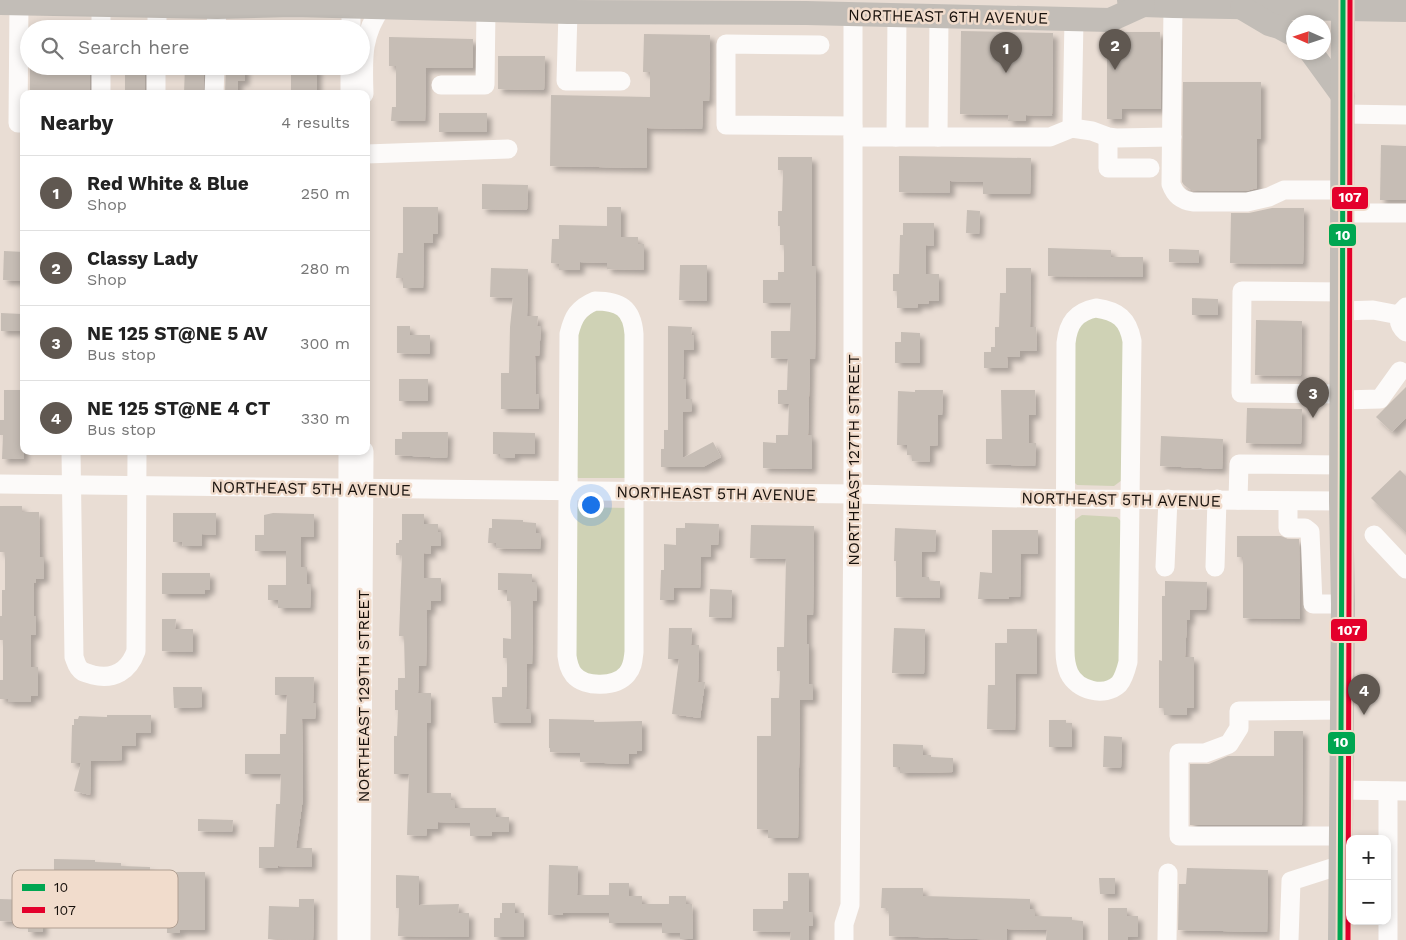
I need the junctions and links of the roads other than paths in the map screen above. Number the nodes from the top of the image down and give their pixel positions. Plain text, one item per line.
1 (316, 0) edge
2 (1136, 2) edge
3 (9, 3) edge
4 (1276, 3) edge
5 (100, 4) junction
6 (1343, 4) edge
7 (157, 5) junction
8 (293, 5) junction
9 (605, 6) edge
10 (1173, 6) junction
11 (846, 7) edge
12 (1240, 7) junction
13 (486, 9) junction
14 (362, 10) edge
15 (1406, 10) edge
16 (568, 12) junction
17 (897, 15) junction
18 (939, 16) junction
19 (216, 18) edge
20 (1074, 19) junction
21 (101, 20) edge
22 (157, 20) edge
23 (1286, 30) edge
24 (820, 45) dead end
25 (1316, 60) edge
26 (101, 75) edge
27 (156, 75) edge
28 (215, 75) edge
29 (350, 75) edge
30 (363, 75) edge
31 (621, 81) dead end
32 (441, 85) dead end
33 (101, 90) edge
34 (156, 90) edge
35 (214, 90) edge
36 (350, 90) edge
37 (364, 90) edge
38 (1343, 105) junction
39 (1406, 115) edge
40 (20, 123) edge
41 (1072, 128) junction
42 (853, 131) junction
43 (896, 137) junction
44 (938, 137) junction
45 (1172, 137) junction
46 (1108, 138) junction
47 (508, 149) dead end
48 (370, 154) edge
49 (1150, 168) dead end
50 (1343, 201) junction
51 (1406, 213) edge
52 (1342, 302) junction
53 (1404, 318) edge
54 (1400, 371) dead end
55 (1342, 397) junction
56 (71, 455) edge
57 (137, 455) edge
58 (349, 455) edge
59 (363, 455) edge
60 (1342, 465) junction
61 (0, 484) edge
62 (71, 485) junction
63 (137, 486) junction
64 (356, 489) junction
65 (568, 492) junction
66 (634, 492) junction
67 (853, 494) junction
68 (1066, 499) junction
69 (1168, 499) junction
70 (1130, 500) junction
71 (1216, 500) junction
72 (1238, 500) junction
73 (1288, 500) junction
74 (1341, 501) junction
75 (1374, 535) dead end
76 (1342, 561) junction
77 (1312, 562) junction
78 (1165, 567) dead end
79 (1215, 567) dead end
80 (1406, 569) edge
81 (1343, 604) junction
82 (1342, 710) junction
83 (1341, 790) junction
84 (1397, 791) edge
85 (1341, 836) junction
86 (1340, 865) junction
87 (1168, 873) dead end
88 (850, 905) junction
89 (347, 940) edge
90 (361, 940) edge
91 (844, 940) edge
92 (857, 940) edge
93 (1167, 940) edge
94 (1289, 940) edge
95 (1340, 940) edge
96 (1388, 940) edge

1 - 8 main road
2 - 10 main road, NORTHEAST 6TH AVENUE
2 - 20 main road, NORTHEAST 6TH AVENUE
3 - 5 main road
3 - 40 street
4 - 6 main road, NORTHEAST 6TH AVENUE
4 - 12 main road, NORTHEAST 6TH AVENUE
5 - 7 main road
5 - 21 street
6 - 15 main road, NORTHEAST 6TH AVENUE
6 - 38 main road
7 - 19 main road
7 - 22 street
8 - 14 main road
8 - 19 main road
9 - 11 main road
9 - 16 main road
10 - 12 main road, NORTHEAST 6TH AVENUE
10 - 45 street
11 - 17 main road, NORTHEAST 6TH AVENUE
11 - 42 street, NORTHEAST 127TH STREET
12 - 23 main road
13 - 14 main road
13 - 16 main road
13 - 32 street
16 - 31 street
17 - 18 main road, NORTHEAST 6TH AVENUE
17 - 43 street
18 - 20 main road, NORTHEAST 6TH AVENUE
18 - 44 street
20 - 41 street
24 - 42 street
25 - 38 main road
26 - 33 street
27 - 34 street
28 - 35 street
29 - 36 street
30 - 37 street
38 - 39 street
38 - 50 main road
41 - 44 street
41 - 46 street
42 - 43 street
42 - 67 street, NORTHEAST 127TH STREET
43 - 44 street
45 - 46 street
45 - 50 street
46 - 49 street
47 - 48 street
50 - 51 street
50 - 52 main road
52 - 53 street
52 - 55 main road
52 - 55 street
54 - 55 street
55 - 60 main road
56 - 62 street
57 - 63 street
58 - 64 street, NORTHEAST 129TH STREET
59 - 64 street, NORTHEAST 129TH STREET
60 - 72 street
60 - 74 main road
61 - 62 street, NORTHEAST 5TH AVENUE
62 - 63 street, NORTHEAST 5TH AVENUE
62 - 63 street
63 - 64 street, NORTHEAST 5TH AVENUE
64 - 65 street, NORTHEAST 5TH AVENUE
64 - 89 street, NORTHEAST 129TH STREET
64 - 90 street, NORTHEAST 129TH STREET
65 - 66 street, NORTHEAST 5TH AVENUE
65 - 66 street
65 - 66 street
66 - 67 street, NORTHEAST 5TH AVENUE
67 - 68 street, NORTHEAST 5TH AVENUE
67 - 88 street, NORTHEAST 127TH STREET
68 - 70 street, NORTHEAST 5TH AVENUE
68 - 70 street
68 - 70 street
69 - 70 street, NORTHEAST 5TH AVENUE
69 - 71 street, NORTHEAST 5TH AVENUE
69 - 78 street
71 - 72 street, NORTHEAST 5TH AVENUE
71 - 79 street
72 - 73 street, NORTHEAST 5TH AVENUE
73 - 74 street, NORTHEAST 5TH AVENUE
73 - 77 street
74 - 76 main road
75 - 80 street
76 - 77 street
76 - 81 main road
77 - 81 street
81 - 82 main road
82 - 83 main road
82 - 85 street
83 - 84 street
83 - 85 main road
84 - 96 street
85 - 86 main road
86 - 94 street
86 - 95 main road
87 - 93 street
88 - 91 street, NORTHEAST 127TH STREET
88 - 92 street, NORTHEAST 127TH STREET

